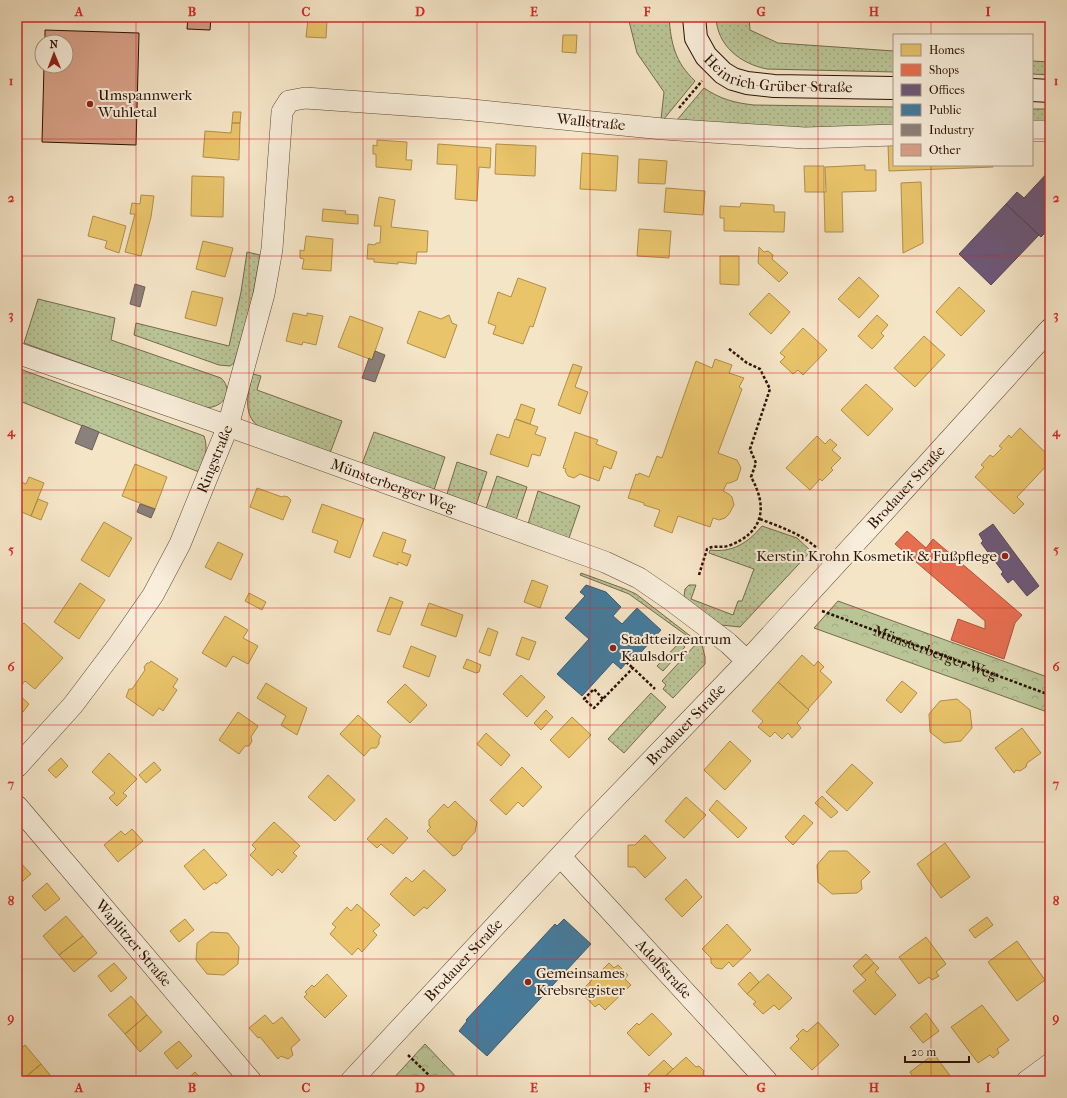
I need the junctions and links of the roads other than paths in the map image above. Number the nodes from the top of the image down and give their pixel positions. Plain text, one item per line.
1 (694, 17) edge
2 (893, 88) edge
3 (1033, 90) edge
4 (1050, 90) edge
5 (289, 101) joint
6 (1033, 131) edge
7 (1050, 131) edge
8 (893, 135) edge
9 (1050, 329) edge
10 (17, 353) edge
11 (228, 426) junction
12 (746, 661) junction
13 (17, 767) edge
14 (17, 806) edge
15 (560, 857) junction
16 (1050, 1064) edge
17 (251, 1081) edge
18 (351, 1081) edge
19 (767, 1081) edge
20 (1028, 1081) edge

1 - 2 street, Heinrich-Grüber-Straße
3 - 4 street
5 - 8 street, Wallstraße
5 - 11 street, Ringstraße
6 - 7 street
9 - 12 street, Brodauer Straße
10 - 11 street, Münsterberger Weg
11 - 12 street, Münsterberger Weg
11 - 13 street, Ringstraße
12 - 15 street, Brodauer Straße
14 - 17 street, Waplitzer Straße
15 - 18 street, Brodauer Straße
15 - 19 street, Adolfstraße
16 - 20 street

